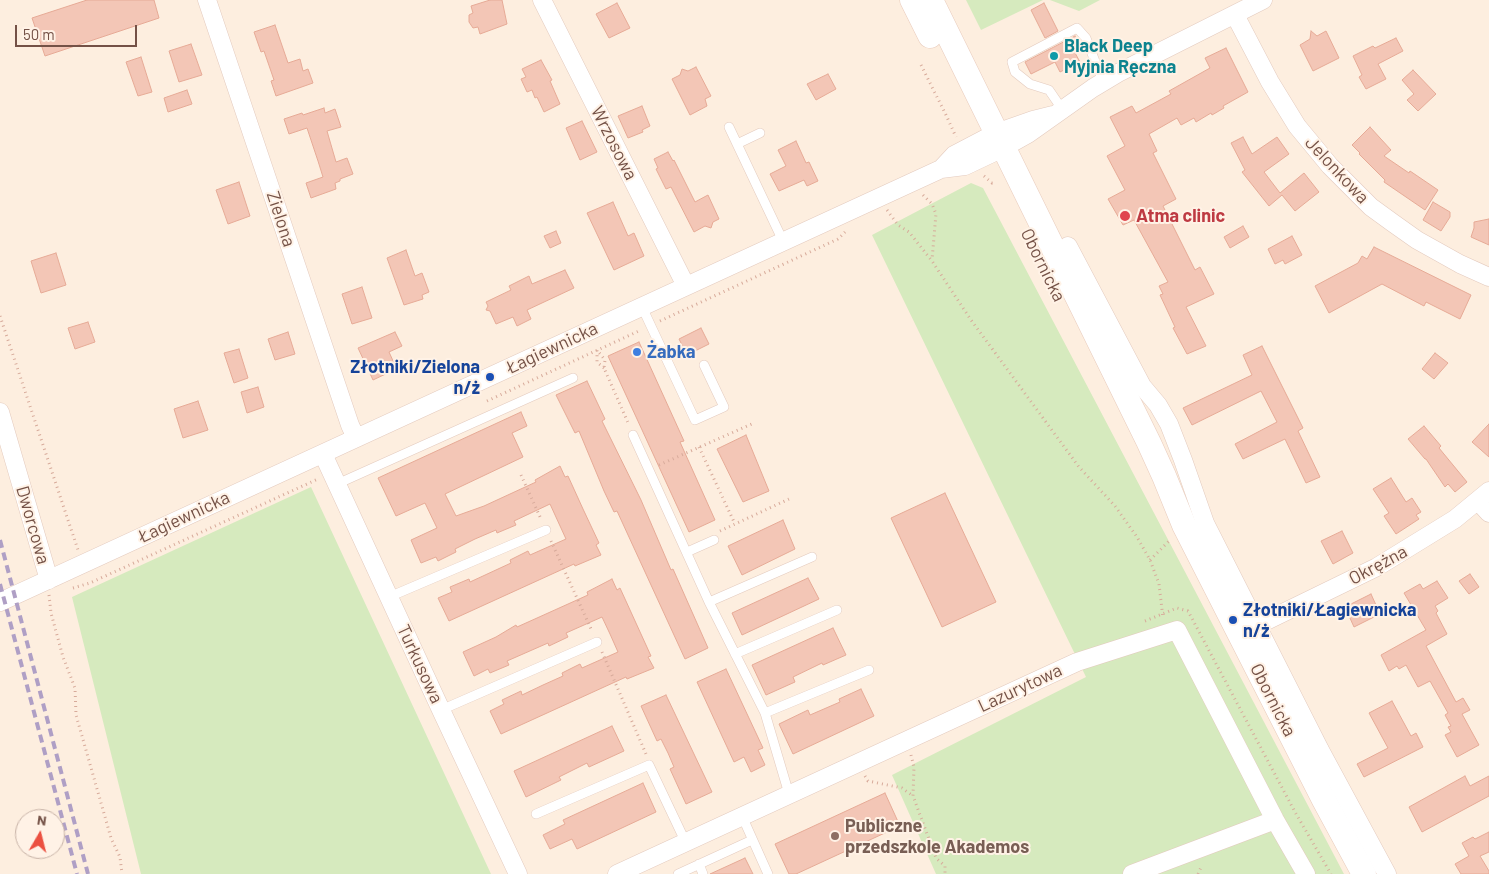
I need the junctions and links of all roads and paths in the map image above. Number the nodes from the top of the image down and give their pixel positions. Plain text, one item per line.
1 (208, 0) edge
2 (542, 0) edge
3 (912, 0) edge
4 (931, 0) edge
5 (1263, 0) edge
6 (1235, 15) junction
7 (921, 66) dead end
8 (1103, 82) junction
9 (1058, 112) junction
10 (729, 127) dead end
11 (760, 133) dead end
12 (956, 139) dead end
13 (737, 144) junction
14 (993, 144) junction
15 (923, 195) dead end
16 (878, 198) junction
17 (847, 231) dead end
18 (783, 241) junction
19 (1068, 246) dead end
20 (932, 261) junction
21 (1489, 277) edge
22 (686, 286) junction
23 (642, 306) junction
24 (0, 316) edge
25 (651, 326) junction
26 (597, 350) junction
27 (704, 365) dead end
28 (604, 368) junction
29 (573, 378) dead end
30 (486, 402) dead end
31 (0, 412) edge
32 (754, 423) dead end
33 (633, 434) joint
34 (356, 438) junction
35 (699, 447) junction
36 (323, 454) junction
37 (649, 469) junction
38 (521, 475) dead end
39 (331, 480) junction
40 (788, 499) dead end
41 (1485, 502) edge
42 (735, 524) junction
43 (546, 530) junction
44 (1179, 530) junction
45 (714, 540) joint
46 (687, 552) junction
47 (812, 557) dead end
48 (1150, 560) junction
49 (82, 564) junction
50 (90, 583) junction
51 (84, 586) dead end
52 (49, 587) junction
53 (389, 597) junction
54 (0, 602) edge
55 (709, 602) junction
56 (837, 610) dead end
57 (1258, 625) junction
58 (1163, 634) junction
59 (597, 642) junction
60 (735, 654) junction
61 (869, 670) dead end
62 (441, 710) junction
63 (764, 713) junction
64 (906, 740) junction
65 (857, 763) junction
66 (649, 765) junction
67 (789, 794) junction
68 (913, 796) junction
69 (536, 814) dead end
70 (742, 816) junction
71 (1275, 820) junction
72 (752, 840) junction
73 (686, 842) junction
74 (699, 864) junction
75 (122, 874) edge
76 (518, 874) edge
77 (617, 874) edge
78 (678, 874) edge
79 (704, 874) edge
80 (768, 874) edge
81 (945, 874) edge
82 (1132, 874) edge
83 (1306, 874) edge
84 (1364, 874) edge
85 (1387, 874) edge

1 - 34 street, Zielona
2 - 22 street, Wrzosowa
3 - 14 main road, Obornicka
4 - 14 main road, Obornicka
5 - 6 street, Łagiewnicka
6 - 8 street, Łagiewnicka
6 - 21 street, Jelonkowa
7 - 12 path
8 - 9 street, Łagiewnicka
8 - 9 lane
9 - 14 street, Łagiewnicka
10 - 13 lane
11 - 13 lane
13 - 18 lane
14 - 16 street, Łagiewnicka
14 - 44 main road, Obornicka
15 - 20 path
16 - 18 street, Łagiewnicka
16 - 20 path
17 - 25 path
18 - 22 street, Łagiewnicka
19 - 57 street
20 - 48 path
22 - 23 street, Łagiewnicka
23 - 25 lane
23 - 34 street, Łagiewnicka
24 - 49 path
25 - 26 path
25 - 27 lane
26 - 28 path
26 - 28 path
26 - 30 path
28 - 33 path
29 - 39 lane
31 - 52 street, Dworcowa
32 - 35 path
33 - 37 lane
34 - 36 street, Łagiewnicka
35 - 37 path
35 - 42 path
36 - 39 street, Turkusowa
36 - 49 street, Łagiewnicka
37 - 46 lane
38 - 43 path
39 - 50 path
39 - 53 street, Turkusowa
40 - 42 path
41 - 57 street, Okrężna
42 - 45 path
43 - 53 lane
43 - 59 path
44 - 48 path
44 - 84 main road, Obornicka
45 - 46 lane
46 - 55 lane
47 - 55 lane
48 - 58 path
49 - 50 path
49 - 52 street, Łagiewnicka
50 - 51 path
52 - 54 street, Łagiewnicka
52 - 75 path
53 - 62 street, Turkusowa
55 - 60 lane
56 - 60 lane
57 - 85 street
58 - 64 street, Lazurytowa
58 - 71 street
59 - 62 lane
59 - 66 path
60 - 63 lane
61 - 63 lane
62 - 76 street, Turkusowa
63 - 67 lane
64 - 65 street, Lazurytowa
64 - 68 path
65 - 67 street, Lazurytowa
65 - 68 path
66 - 69 lane
66 - 73 lane
67 - 70 street, Lazurytowa
68 - 81 path
70 - 72 lane
70 - 73 street, Lazurytowa
71 - 82 street
71 - 83 street
72 - 74 lane
72 - 80 lane
73 - 77 street, Lazurytowa
74 - 78 lane
74 - 79 lane

